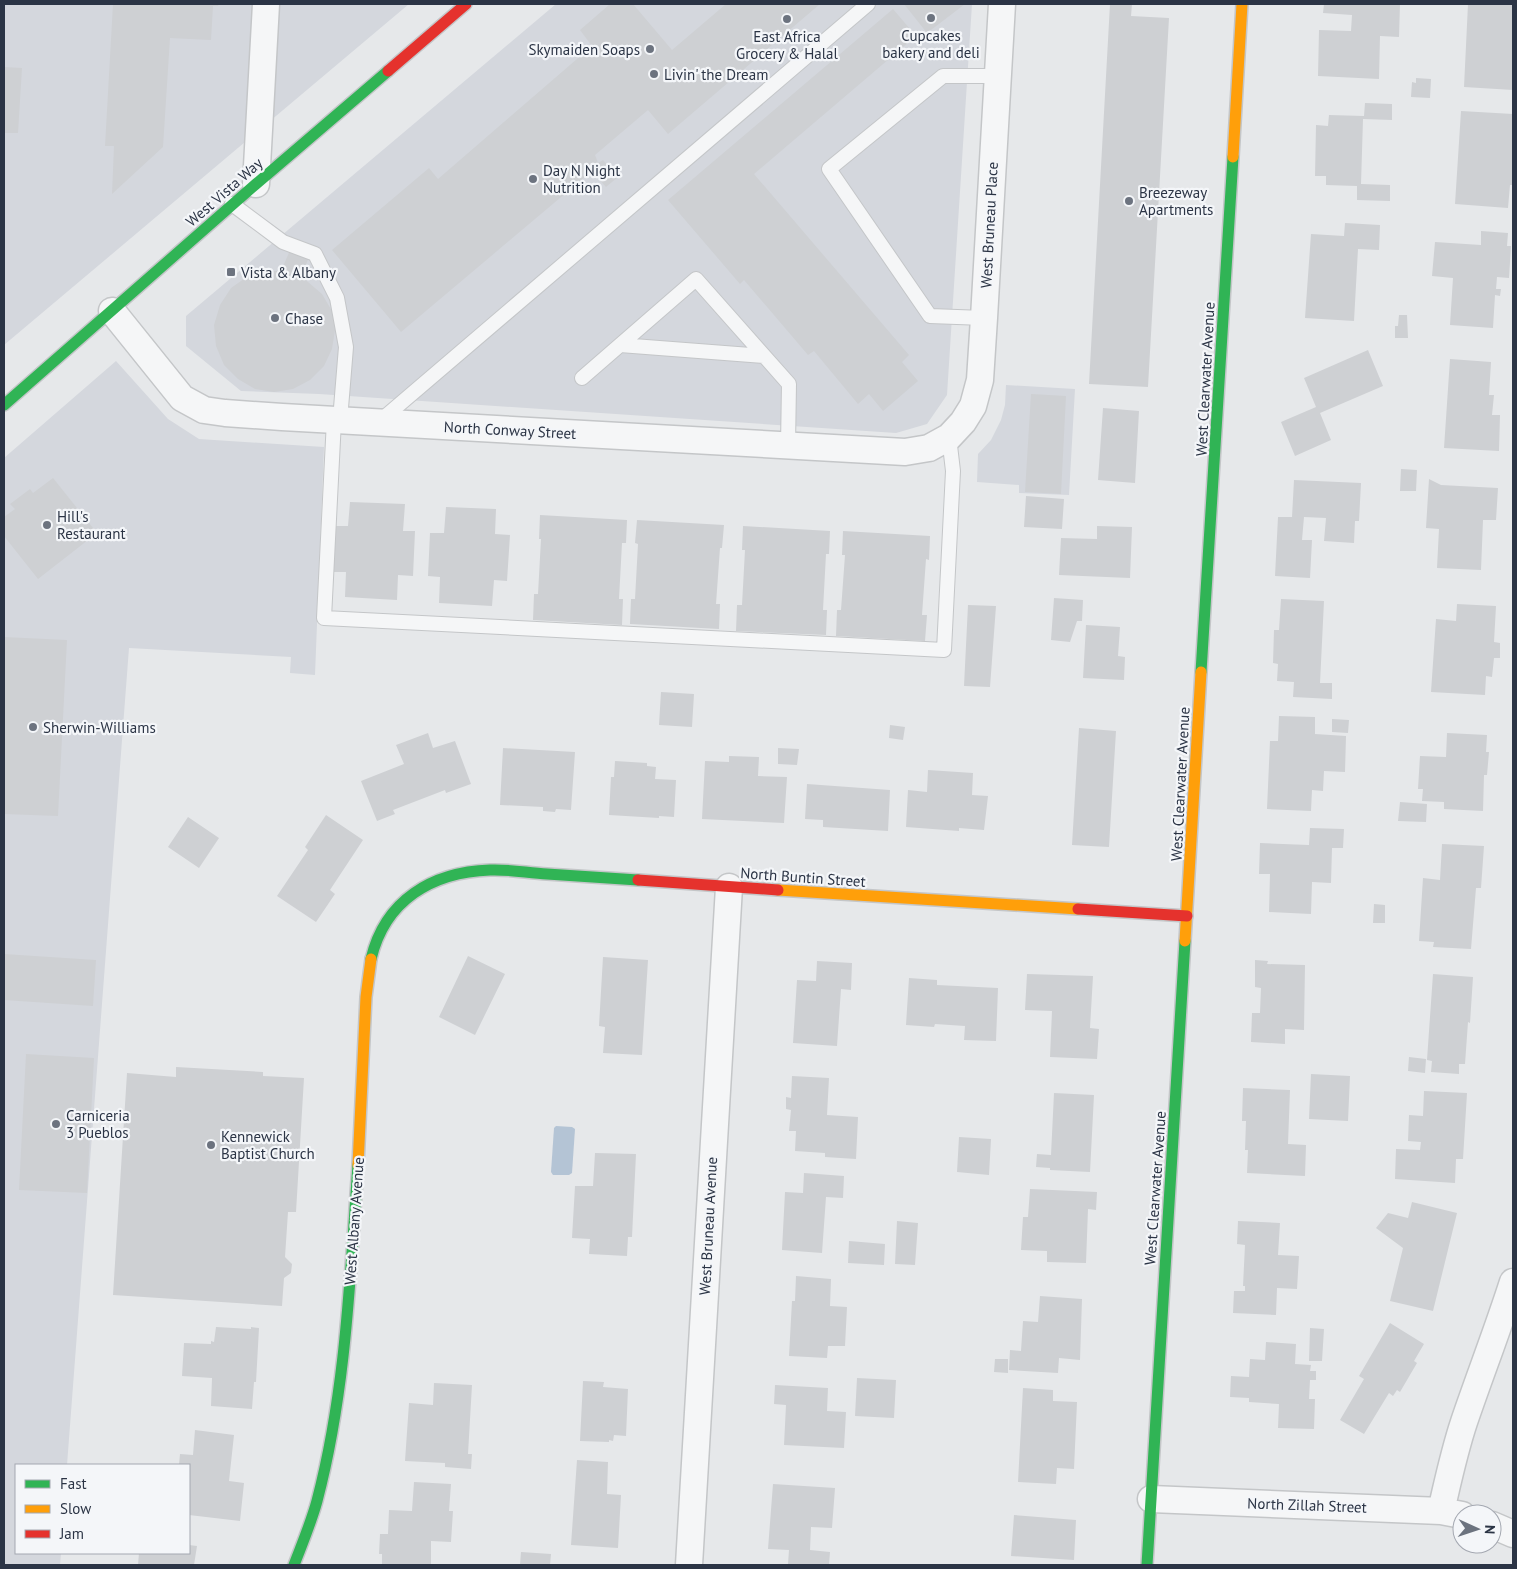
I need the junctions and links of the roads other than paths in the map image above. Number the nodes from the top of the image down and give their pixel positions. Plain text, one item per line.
1 (266, 4) edge
2 (466, 4) edge
3 (868, 4) edge
4 (1002, 4) edge
5 (1242, 4) edge
6 (997, 76) junction
7 (256, 184) junction
8 (232, 204) junction
9 (112, 311) junction
10 (984, 318) junction
11 (620, 345) junction
12 (764, 356) junction
13 (582, 378) dead end
14 (4, 405) edge
15 (337, 420) junction
16 (379, 422) junction
17 (949, 437) junction
18 (788, 446) junction
19 (728, 887) junction
20 (421, 888) joint
21 (1187, 916) junction
22 (1513, 1282) edge
23 (1151, 1499) junction
24 (1452, 1513) edge
25 (294, 1565) edge
26 (688, 1565) edge
27 (1147, 1565) edge

1 - 7 street
2 - 7 street, West Vista Way
3 - 16 lane
4 - 6 street, West Bruneau Place
5 - 21 street, West Clearwater Avenue
6 - 10 street, West Bruneau Place
6 - 10 lane
7 - 8 street, West Vista Way
8 - 9 street, West Vista Way
8 - 15 lane
9 - 14 street, West Vista Way
9 - 15 street, North Conway Street
10 - 17 street, West Bruneau Place
11 - 12 lane
11 - 12 lane
11 - 13 lane
12 - 18 lane
15 - 16 street, North Conway Street
15 - 17 lane
16 - 18 street, North Conway Street
17 - 18 street, North Conway Street
19 - 20 street, North Buntin Street
19 - 21 street, North Buntin Street
19 - 26 street, West Bruneau Avenue
20 - 25 street, West Albany Avenue
21 - 23 street, West Clearwater Avenue
22 - 24 street
23 - 24 street, North Zillah Street
23 - 27 street, West Clearwater Avenue

